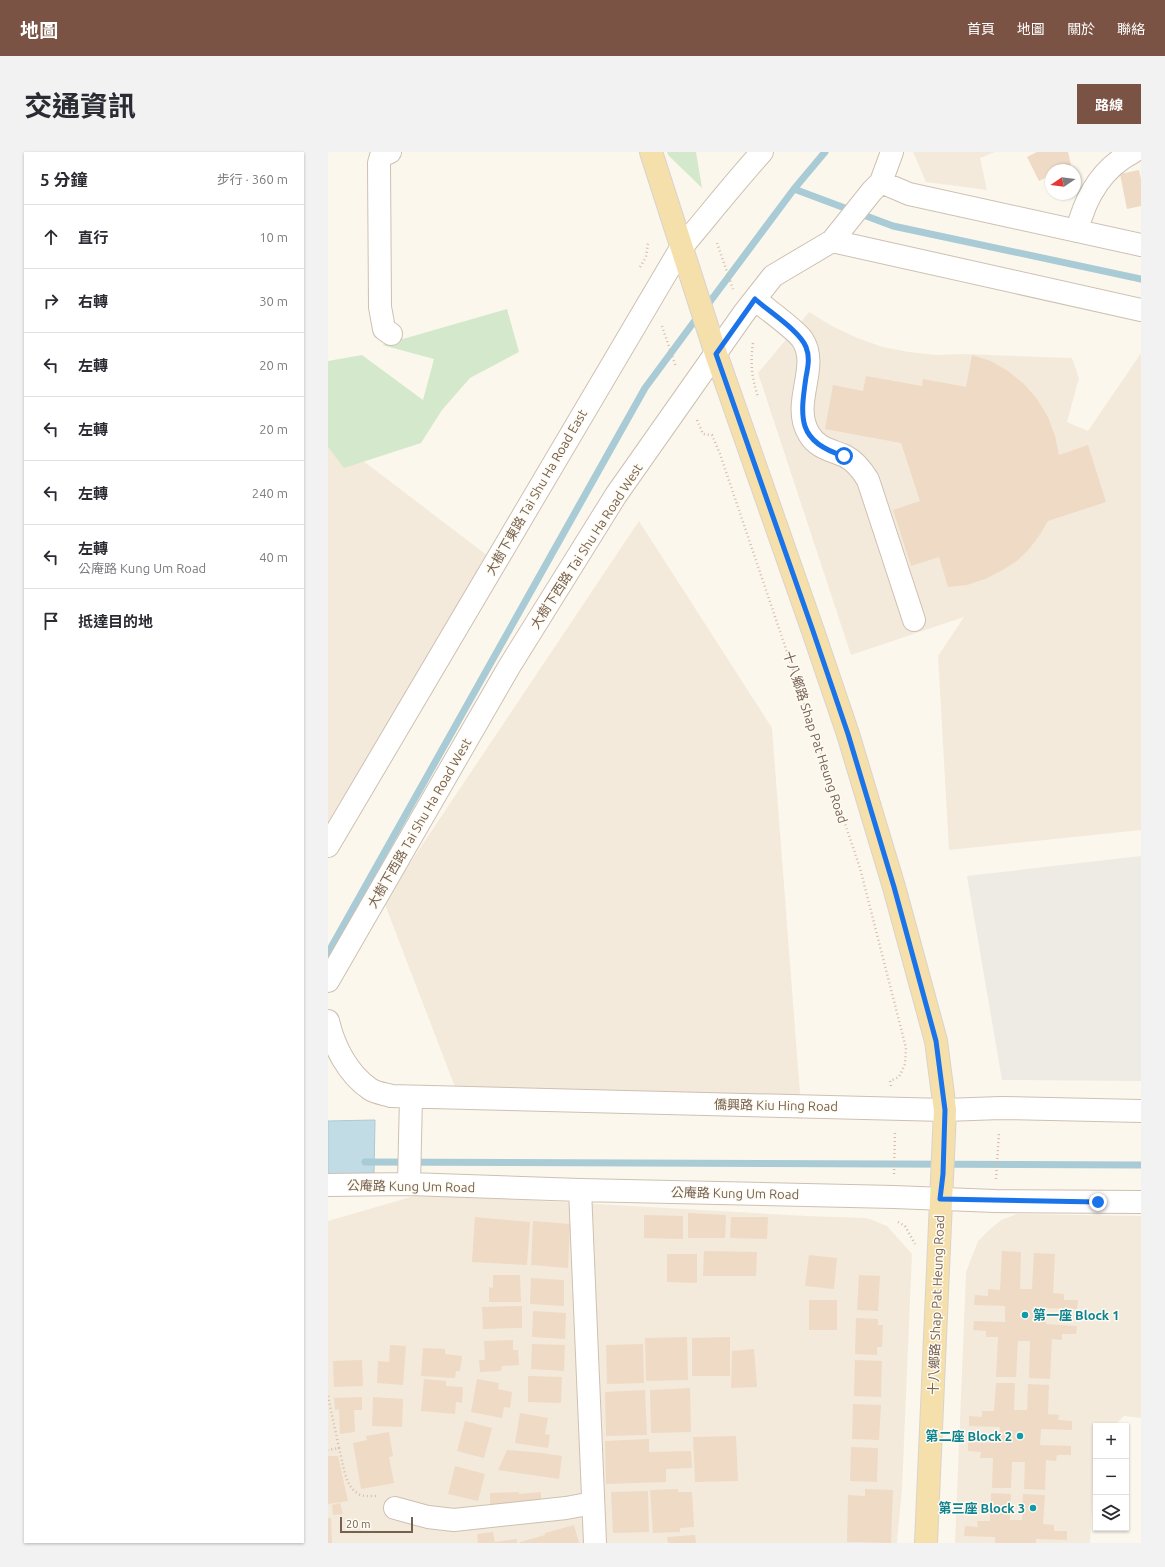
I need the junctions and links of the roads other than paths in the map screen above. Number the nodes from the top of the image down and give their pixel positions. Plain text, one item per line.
1 (390, 152) edge
2 (651, 152) edge
3 (762, 152) edge
4 (892, 152) edge
5 (1133, 152) edge
6 (876, 187) junction
7 (1077, 231) junction
8 (838, 234) junction
9 (1141, 244) edge
10 (683, 255) junction
11 (745, 297) junction
12 (1141, 310) edge
13 (391, 334) dead end
14 (714, 347) junction
15 (914, 620) dead end
16 (328, 846) edge
17 (328, 980) edge
18 (328, 1021) edge
19 (411, 1097) junction
20 (1141, 1111) edge
21 (945, 1115) junction
22 (409, 1184) junction
23 (328, 1185) edge
24 (580, 1190) junction
25 (940, 1199) junction
26 (1141, 1202) edge
27 (593, 1503) junction
28 (395, 1508) dead end
29 (595, 1543) edge
30 (926, 1543) edge

1 - 13 street
2 - 10 main road, 十八鄉路 Shap Pat Heung Road
3 - 10 street, 大樹下東路 Tai Shu Ha Road East
4 - 6 street, 大樹下西路 Tai Shu Ha Road West
5 - 7 street
6 - 7 street
6 - 8 street, 大樹下西路 Tai Shu Ha Road West
7 - 9 street
8 - 11 street, 大樹下西路 Tai Shu Ha Road West
8 - 12 street
10 - 14 main road, 十八鄉路 Shap Pat Heung Road
10 - 16 street, 大樹下東路 Tai Shu Ha Road East
11 - 14 street, 大樹下西路 Tai Shu Ha Road West
11 - 15 street
14 - 17 street, 大樹下西路 Tai Shu Ha Road West
14 - 21 main road, 十八鄉路 Shap Pat Heung Road
18 - 19 street, 僑興路 Kiu Hing Road
19 - 21 street, 僑興路 Kiu Hing Road
19 - 22 street
20 - 21 street, 僑興路 Kiu Hing Road
21 - 25 main road, 十八鄉路 Shap Pat Heung Road
22 - 23 street, 公庵路 Kung Um Road
22 - 24 street, 公庵路 Kung Um Road
24 - 25 street, 公庵路 Kung Um Road
24 - 27 street
25 - 26 street, 公庵路 Kung Um Road
25 - 30 main road, 十八鄉路 Shap Pat Heung Road
27 - 28 street
27 - 29 street

